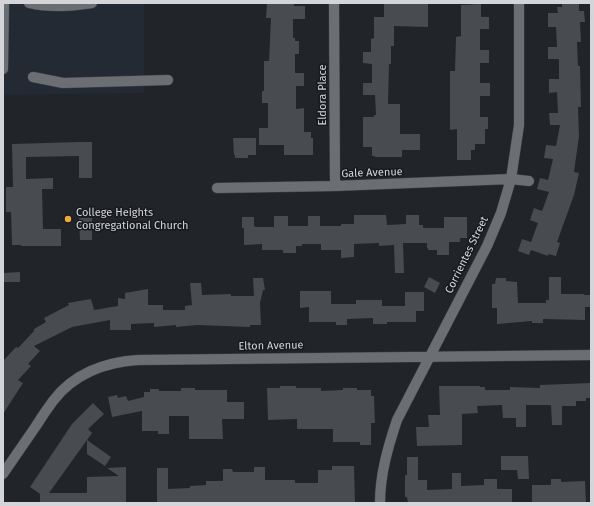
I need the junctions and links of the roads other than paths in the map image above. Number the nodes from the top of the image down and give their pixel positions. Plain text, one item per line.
1 (4, 3) edge
2 (29, 3) edge
3 (92, 3) edge
4 (334, 3) edge
5 (519, 3) edge
6 (64, 5) edge
7 (3, 69) edge
8 (33, 77) dead end
9 (168, 80) dead end
10 (511, 179) junction
11 (529, 181) dead end
12 (335, 186) junction
13 (217, 188) dead end
14 (591, 355) edge
15 (430, 357) junction
16 (3, 474) edge
17 (380, 503) edge

1 - 7 street
2 - 6 street
3 - 6 street
4 - 12 street, Eldora Place
5 - 10 street, Corrientes Street
8 - 9 street
10 - 11 street, Gale Avenue
10 - 12 street, Gale Avenue
10 - 15 street, Corrientes Street
12 - 13 street, Gale Avenue
14 - 15 street, Elton Avenue
15 - 16 street, Elton Avenue
15 - 17 street, Corrientes Street

